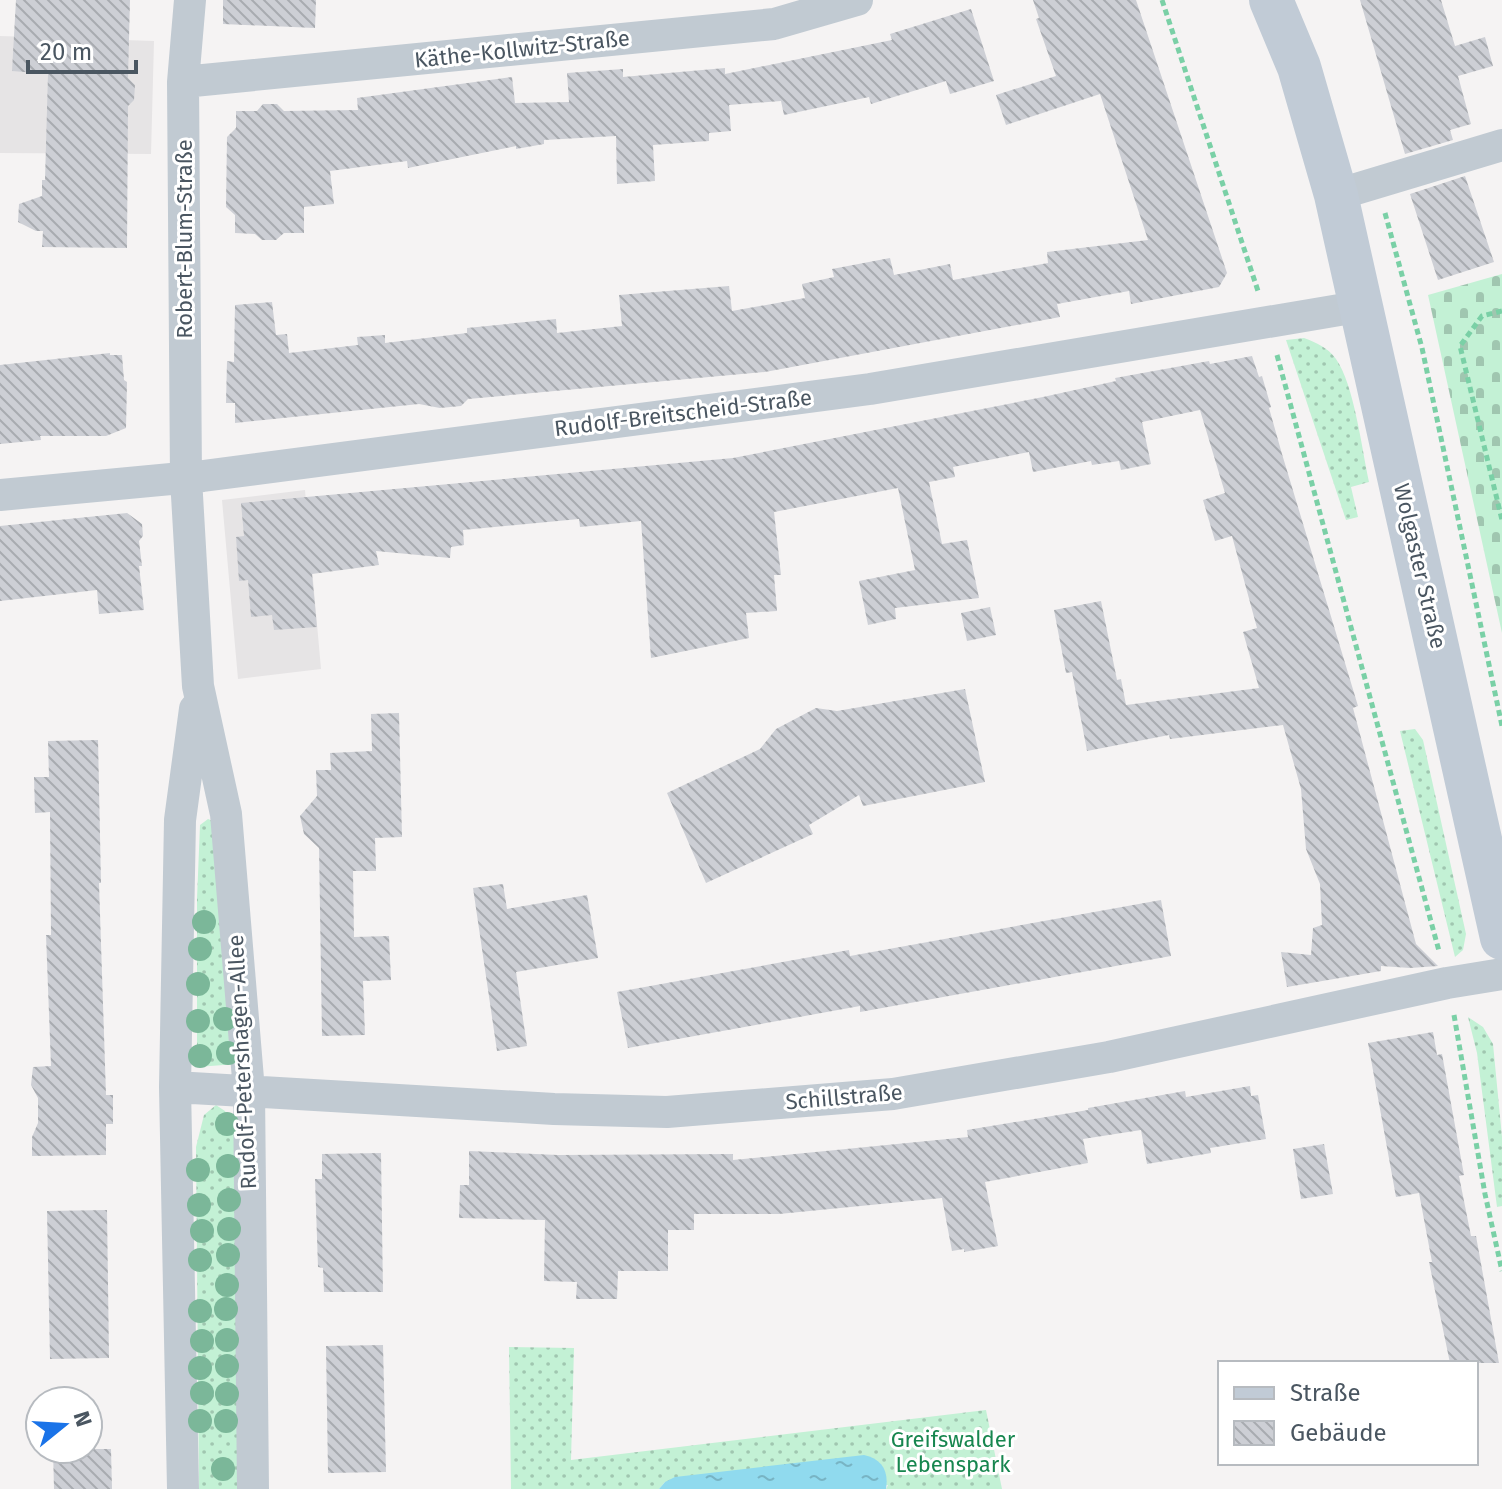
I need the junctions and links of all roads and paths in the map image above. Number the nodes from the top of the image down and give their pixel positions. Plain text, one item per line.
1 (190, 0) edge
2 (857, 0) edge
3 (1162, 0) edge
4 (1271, 0) edge
5 (183, 82) junction
6 (1502, 145) edge
7 (1336, 195) junction
8 (1363, 306) junction
9 (1502, 311) edge
10 (1269, 323) junction
11 (186, 478) junction
12 (0, 495) edge
13 (1502, 520) edge
14 (198, 686) junction
15 (1502, 938) edge
16 (1502, 974) edge
17 (1447, 983) junction
18 (175, 1087) junction
19 (249, 1091) junction
20 (1502, 1271) edge
21 (183, 1489) edge
22 (253, 1489) edge

1 - 5 street, Robert-Blum-Straße
2 - 5 street, Käthe-Kollwitz-Straße
3 - 10 path
4 - 7 main road, Wolgaster Straße
5 - 11 street, Robert-Blum-Straße
6 - 7 street
7 - 8 main road, Wolgaster Straße
8 - 10 street, Rudolf-Breitscheid-Straße
8 - 15 main road, Wolgaster Straße
9 - 13 path
10 - 11 street, Rudolf-Breitscheid-Straße
10 - 17 path
11 - 12 street, Rudolf-Breitscheid-Straße
11 - 14 street, Rudolf-Petershagen-Allee
14 - 18 street, Rudolf-Petershagen-Allee
14 - 19 street, Rudolf-Petershagen-Allee
16 - 17 street, Schillstraße
17 - 19 street, Schillstraße
17 - 20 path
18 - 19 street, Schillstraße
18 - 21 street, Rudolf-Petershagen-Allee
19 - 22 street, Rudolf-Petershagen-Allee

